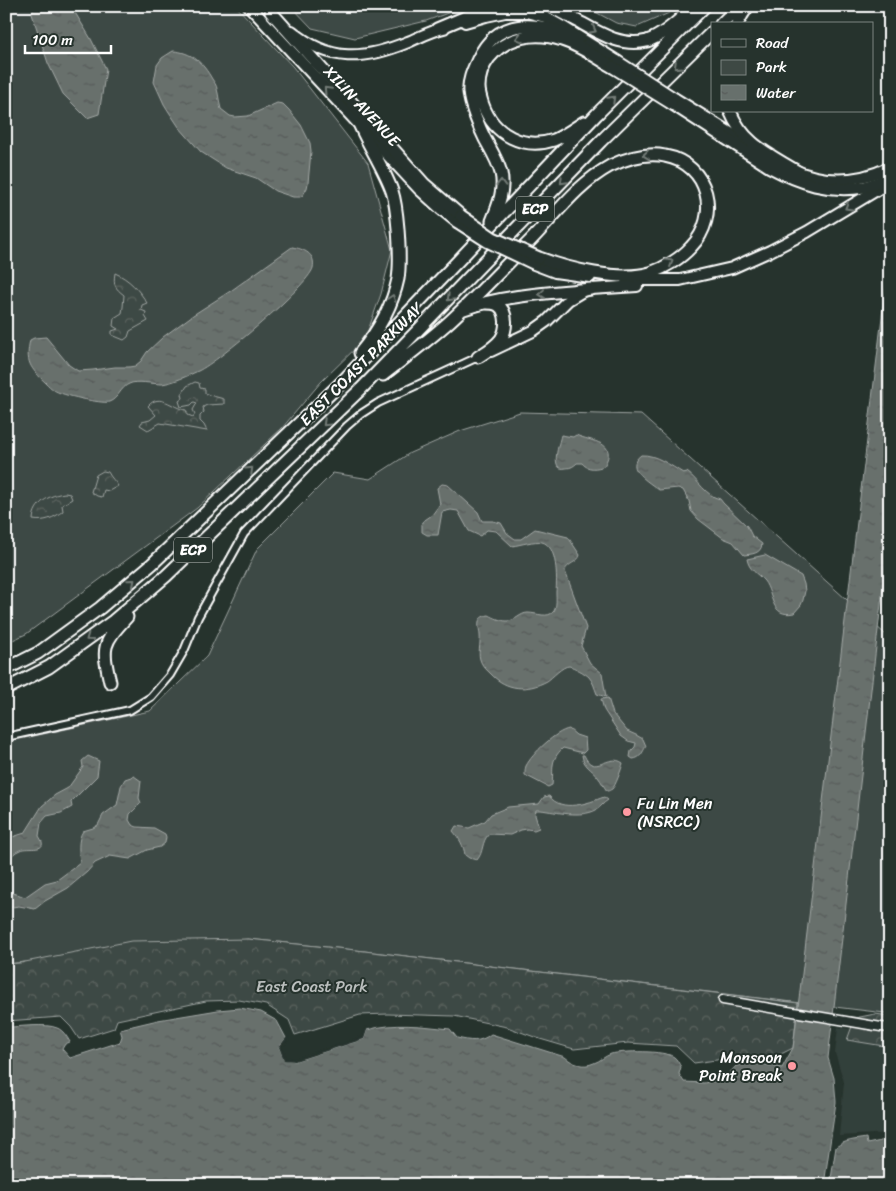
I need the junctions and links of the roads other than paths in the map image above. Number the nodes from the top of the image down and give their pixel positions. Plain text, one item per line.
1 (249, 6) edge
2 (492, 6) edge
3 (550, 6) edge
4 (694, 6) edge
5 (705, 6) edge
6 (738, 6) edge
7 (748, 6) edge
8 (269, 9) edge
9 (723, 22) edge
10 (738, 22) edge
11 (437, 29) junction
12 (711, 33) edge
13 (585, 41) junction
14 (615, 64) junction
15 (673, 100) junction
16 (731, 112) edge
17 (597, 114) junction
18 (360, 126) junction
19 (890, 167) edge
20 (798, 172) junction
21 (890, 178) edge
22 (890, 182) edge
23 (459, 219) junction
24 (488, 229) junction
25 (536, 261) junction
26 (680, 280) junction
27 (591, 289) junction
28 (482, 303) junction
29 (462, 309) junction
30 (478, 357) junction
31 (340, 384) junction
32 (361, 389) junction
33 (166, 576) junction
34 (6, 669) edge
35 (110, 682) dead end
36 (6, 689) edge
37 (6, 737) edge
38 (723, 1000) dead end
39 (890, 1028) edge

18 -> 1 main road, XILIN AVENUE
2 - 11 highway
3 -> 4 highway
17 -> 5 highway, EAST COAST PARKWAY / ECP
6 - 9 highway
7 - 10 highway
8 - 11 main road
8 - 23 highway
11 - 13 main road
12 -> 32 highway, EAST COAST PARKWAY / ECP
13 - 14 main road
24 -> 13 highway
14 - 15 highway, bridge
14 -> 17 highway
15 - 20 main road
15 - 21 highway
16 - 20 highway
17 - 24 highway, EAST COAST PARKWAY / ECP
18 - 23 main road, XILIN AVENUE
31 -> 18 highway
19 - 20 main road
22 -> 26 main road
23 - 25 highway, bridge
24 - 31 highway, EAST COAST PARKWAY / ECP
25 - 26 main road
25 -> 29 highway
26 - 27 main road
27 -> 28 highway
27 - 30 main road
28 - 29 highway
28 - 30 highway
29 - 32 highway
30 - 37 street
34 -> 31 highway, EAST COAST PARKWAY / ECP
32 -> 33 highway, EAST COAST PARKWAY / ECP
33 - 35 highway
33 -> 36 highway, EAST COAST PARKWAY / ECP
38 - 39 street

